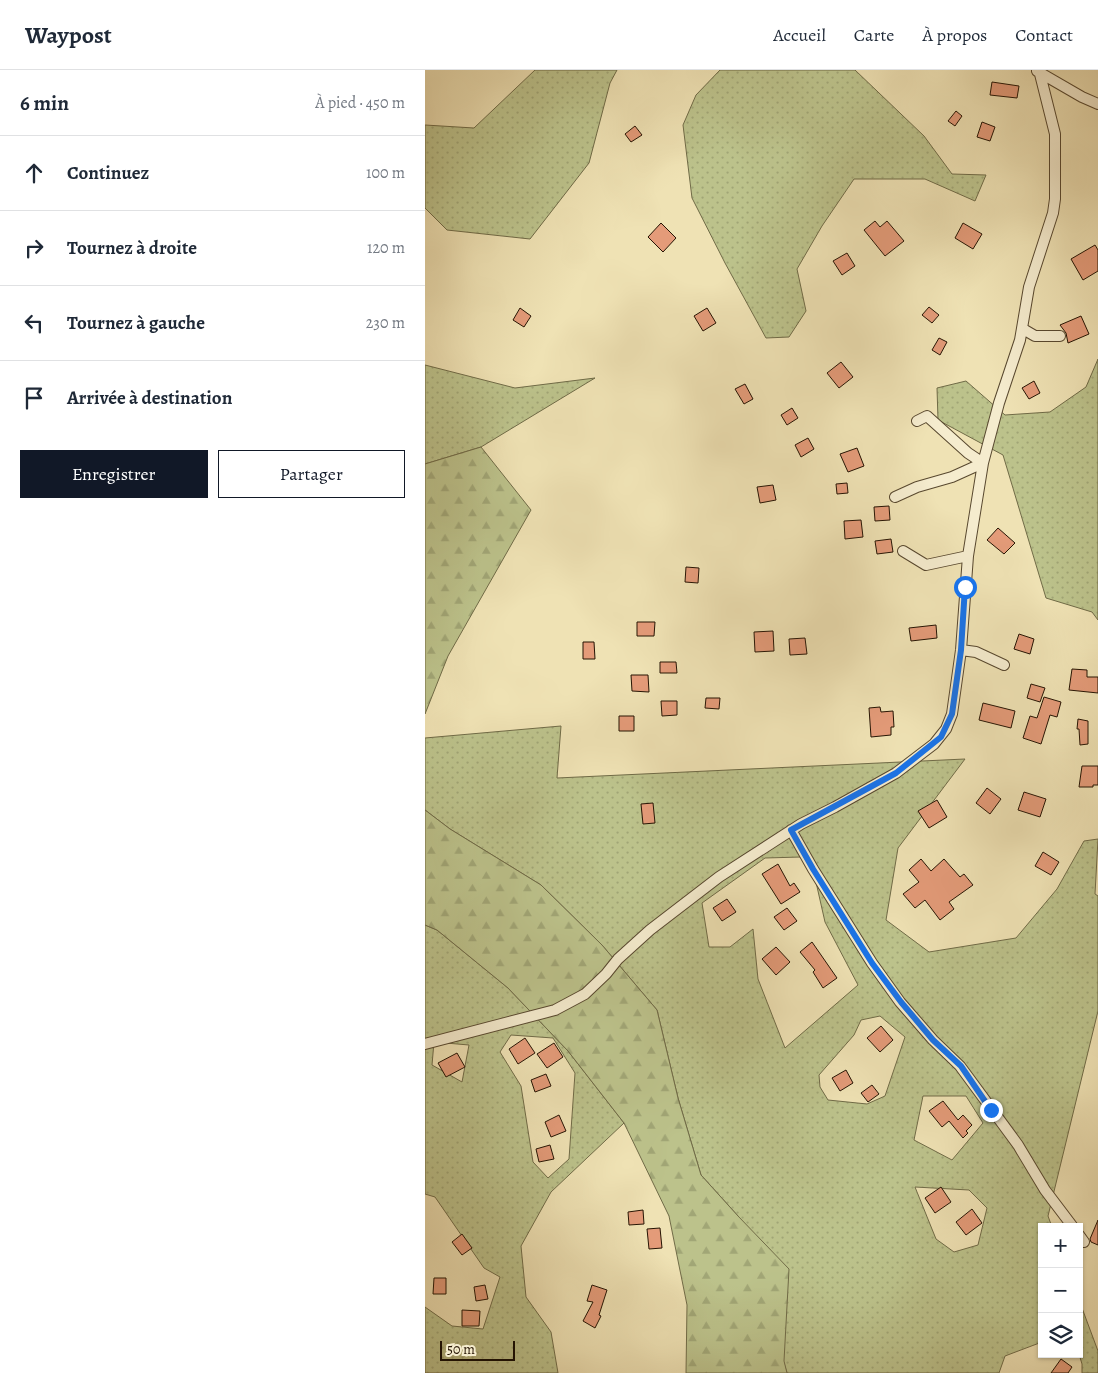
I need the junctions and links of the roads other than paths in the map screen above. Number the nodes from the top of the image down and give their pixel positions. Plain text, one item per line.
1 (1038, 72) edge
2 (1098, 104) edge
3 (1023, 329) junction
4 (1060, 336) dead end
5 (917, 421) dead end
6 (983, 463) junction
7 (895, 497) dead end
8 (903, 551) dead end
9 (968, 556) junction
10 (961, 650) junction
11 (1004, 666) dead end
12 (791, 830) junction
13 (425, 1044) edge
14 (1070, 1223) edge

1 - 2 street
1 - 3 street
3 - 4 street
3 - 6 street
5 - 6 street
6 - 7 street
6 - 9 street
8 - 9 street
9 - 10 street
10 - 11 street
10 - 12 street
12 - 13 street
12 - 14 street

